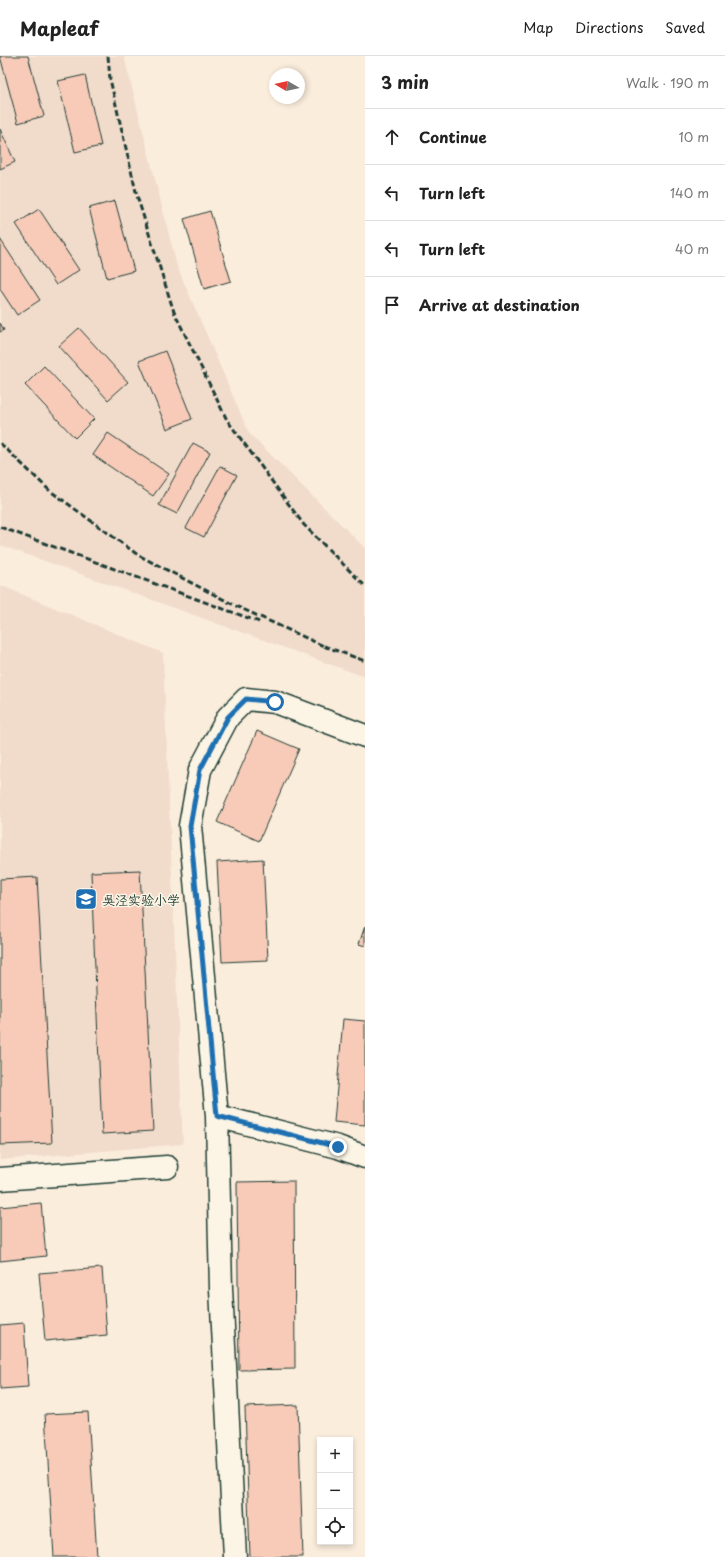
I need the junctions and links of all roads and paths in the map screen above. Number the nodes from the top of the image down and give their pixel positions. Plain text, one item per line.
1 (365, 736) edge
2 (217, 1116) junction
3 (365, 1157) edge
4 (167, 1167) dead end
5 (0, 1179) edge
6 (235, 1557) edge

1 - 2 lane
2 - 3 lane
2 - 6 lane
4 - 5 lane

